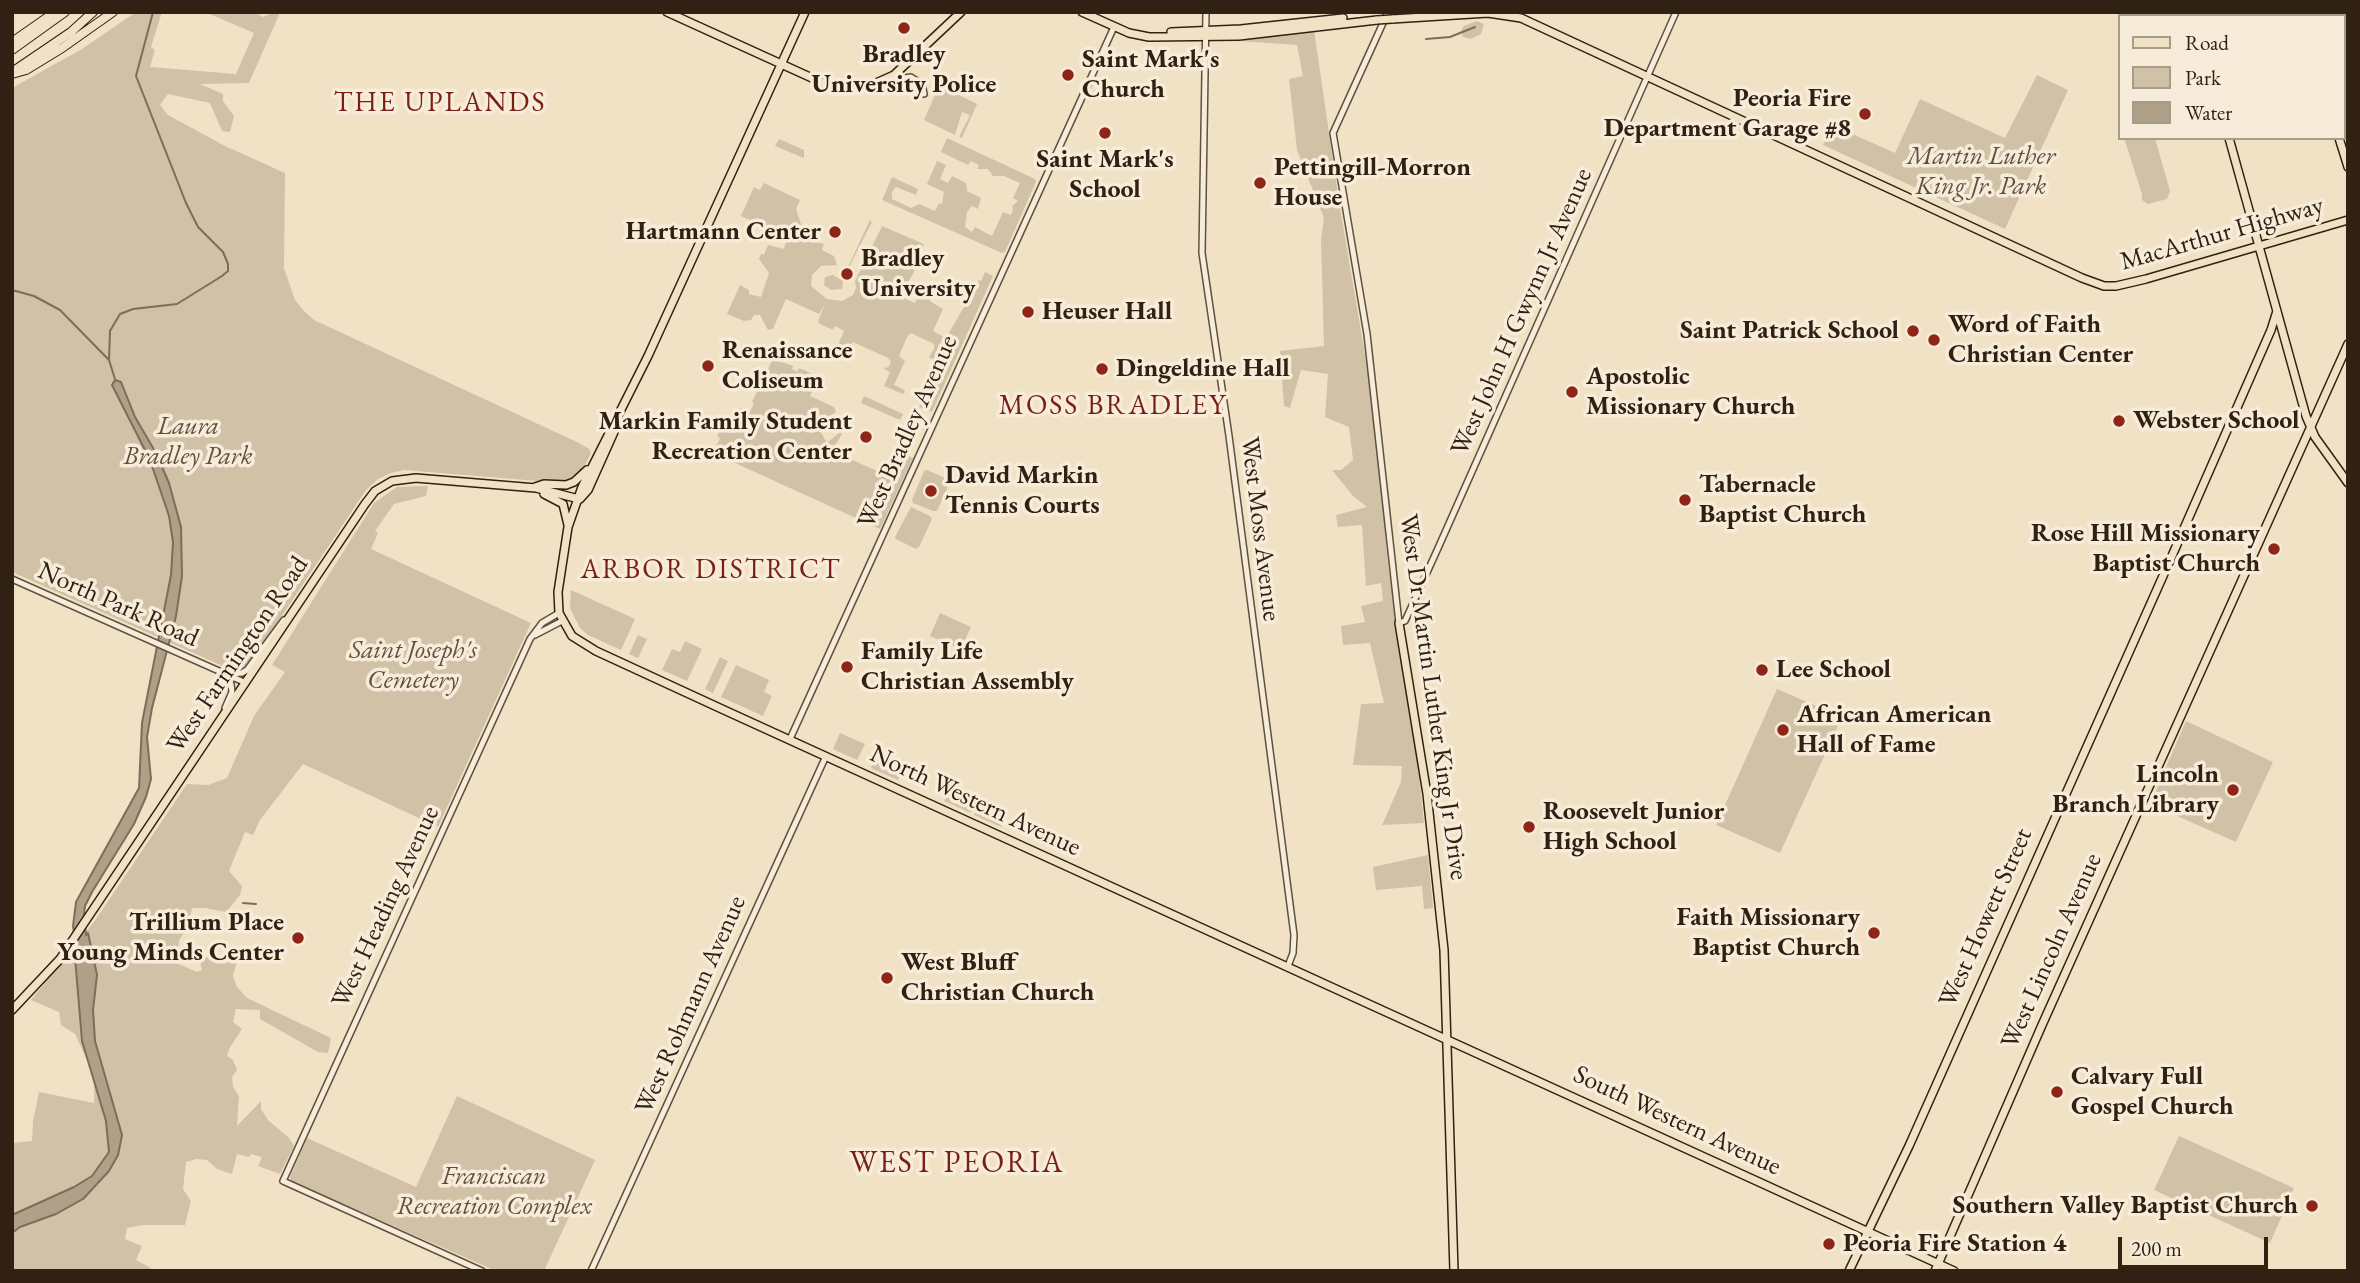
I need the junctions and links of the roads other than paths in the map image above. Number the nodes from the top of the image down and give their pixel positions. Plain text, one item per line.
1 (55, 12) edge
2 (65, 12) edge
3 (93, 12) edge
4 (113, 12) edge
5 (667, 12) edge
6 (805, 12) edge
7 (961, 12) edge
8 (1082, 12) edge
9 (1206, 12) edge
10 (1432, 12) edge
11 (1517, 12) edge
12 (1676, 12) edge
13 (1391, 15) edge
14 (1114, 27) junction
15 (1206, 34) junction
16 (1561, 35) junction
17 (12, 42) edge
18 (12, 50) edge
19 (780, 64) junction
20 (12, 73) edge
21 (1647, 75) junction
22 (862, 86) junction
23 (924, 94) dead end
24 (2230, 140) edge
25 (2340, 140) edge
26 (2348, 167) edge
27 (2348, 220) edge
28 (2259, 245) junction
29 (2277, 311) junction
30 (2348, 344) edge
31 (617, 418) junction
32 (2310, 427) junction
33 (593, 464) junction
34 (2348, 483) edge
35 (531, 488) junction
36 (579, 499) junction
37 (568, 527) junction
38 (12, 579) edge
39 (298, 604) junction
40 (561, 617) junction
41 (1399, 623) junction
42 (220, 671) junction
43 (246, 683) junction
44 (218, 723) junction
45 (790, 738) junction
46 (826, 755) junction
47 (1288, 965) junction
48 (1383, 1009) joint
49 (12, 1010) edge
50 (1447, 1038) junction
51 (1866, 1232) junction
52 (1937, 1267) edge
53 (482, 1271) edge
54 (591, 1271) edge
55 (1454, 1271) edge
56 (1849, 1271) edge
57 (1954, 1271) edge

1 - 17 highway
2 - 18 highway
3 - 20 highway
4 - 20 highway
5 - 19 main road
6 - 19 main road
7 - 22 main road
8 - 14 main road
9 - 15 street, West Moss Avenue
10 - 13 main road
11 - 16 main road
12 - 21 street, West John H Gwynn Jr Avenue
13 - 15 main road, bridge
13 - 16 main road
13 - 41 street, West Dr Martin Luther King Jr Drive
14 - 15 main road
14 - 45 street, West Bradley Avenue
15 - 47 street, West Moss Avenue
16 - 21 main road
19 - 22 main road
19 - 31 main road
21 - 28 main road, MacArthur Highway
21 - 41 street, West John H Gwynn Jr Avenue
22 - 23 street
24 - 28 main road
25 - 26 main road
27 - 28 main road, MacArthur Highway
28 - 29 main road
29 - 32 main road
29 - 51 main road, West Howett Street
30 - 32 main road, West Lincoln Avenue
31 - 33 main road
31 - 36 main road
32 - 34 main road
32 - 52 main road, West Lincoln Avenue
33 - 35 main road
33 - 36 main road
35 - 36 main road, West Farmington Road
35 - 37 main road
35 - 39 main road, West Farmington Road
36 - 37 main road
37 - 40 main road
38 - 42 street, North Park Road
39 - 42 street
39 - 43 main road, West Farmington Road
40 - 45 main road, North Western Avenue
40 - 53 street, West Heading Avenue
41 - 50 main road, West Dr Martin Luther King Jr Drive
42 - 43 street, North Park Road
42 - 44 street
43 - 44 main road, West Farmington Road
44 - 49 main road, West Farmington Road
45 - 46 main road, North Western Avenue
46 - 47 main road, North Western Avenue
46 - 54 street, West Rohmann Avenue
47 - 48 main road, North Western Avenue
48 - 50 main road, South Western Avenue
50 - 51 main road, South Western Avenue
50 - 55 main road, West Dr Martin Luther King Jr Drive
51 - 52 main road, South Western Avenue
51 - 56 main road, West Howett Street
52 - 57 main road, South Western Avenue

